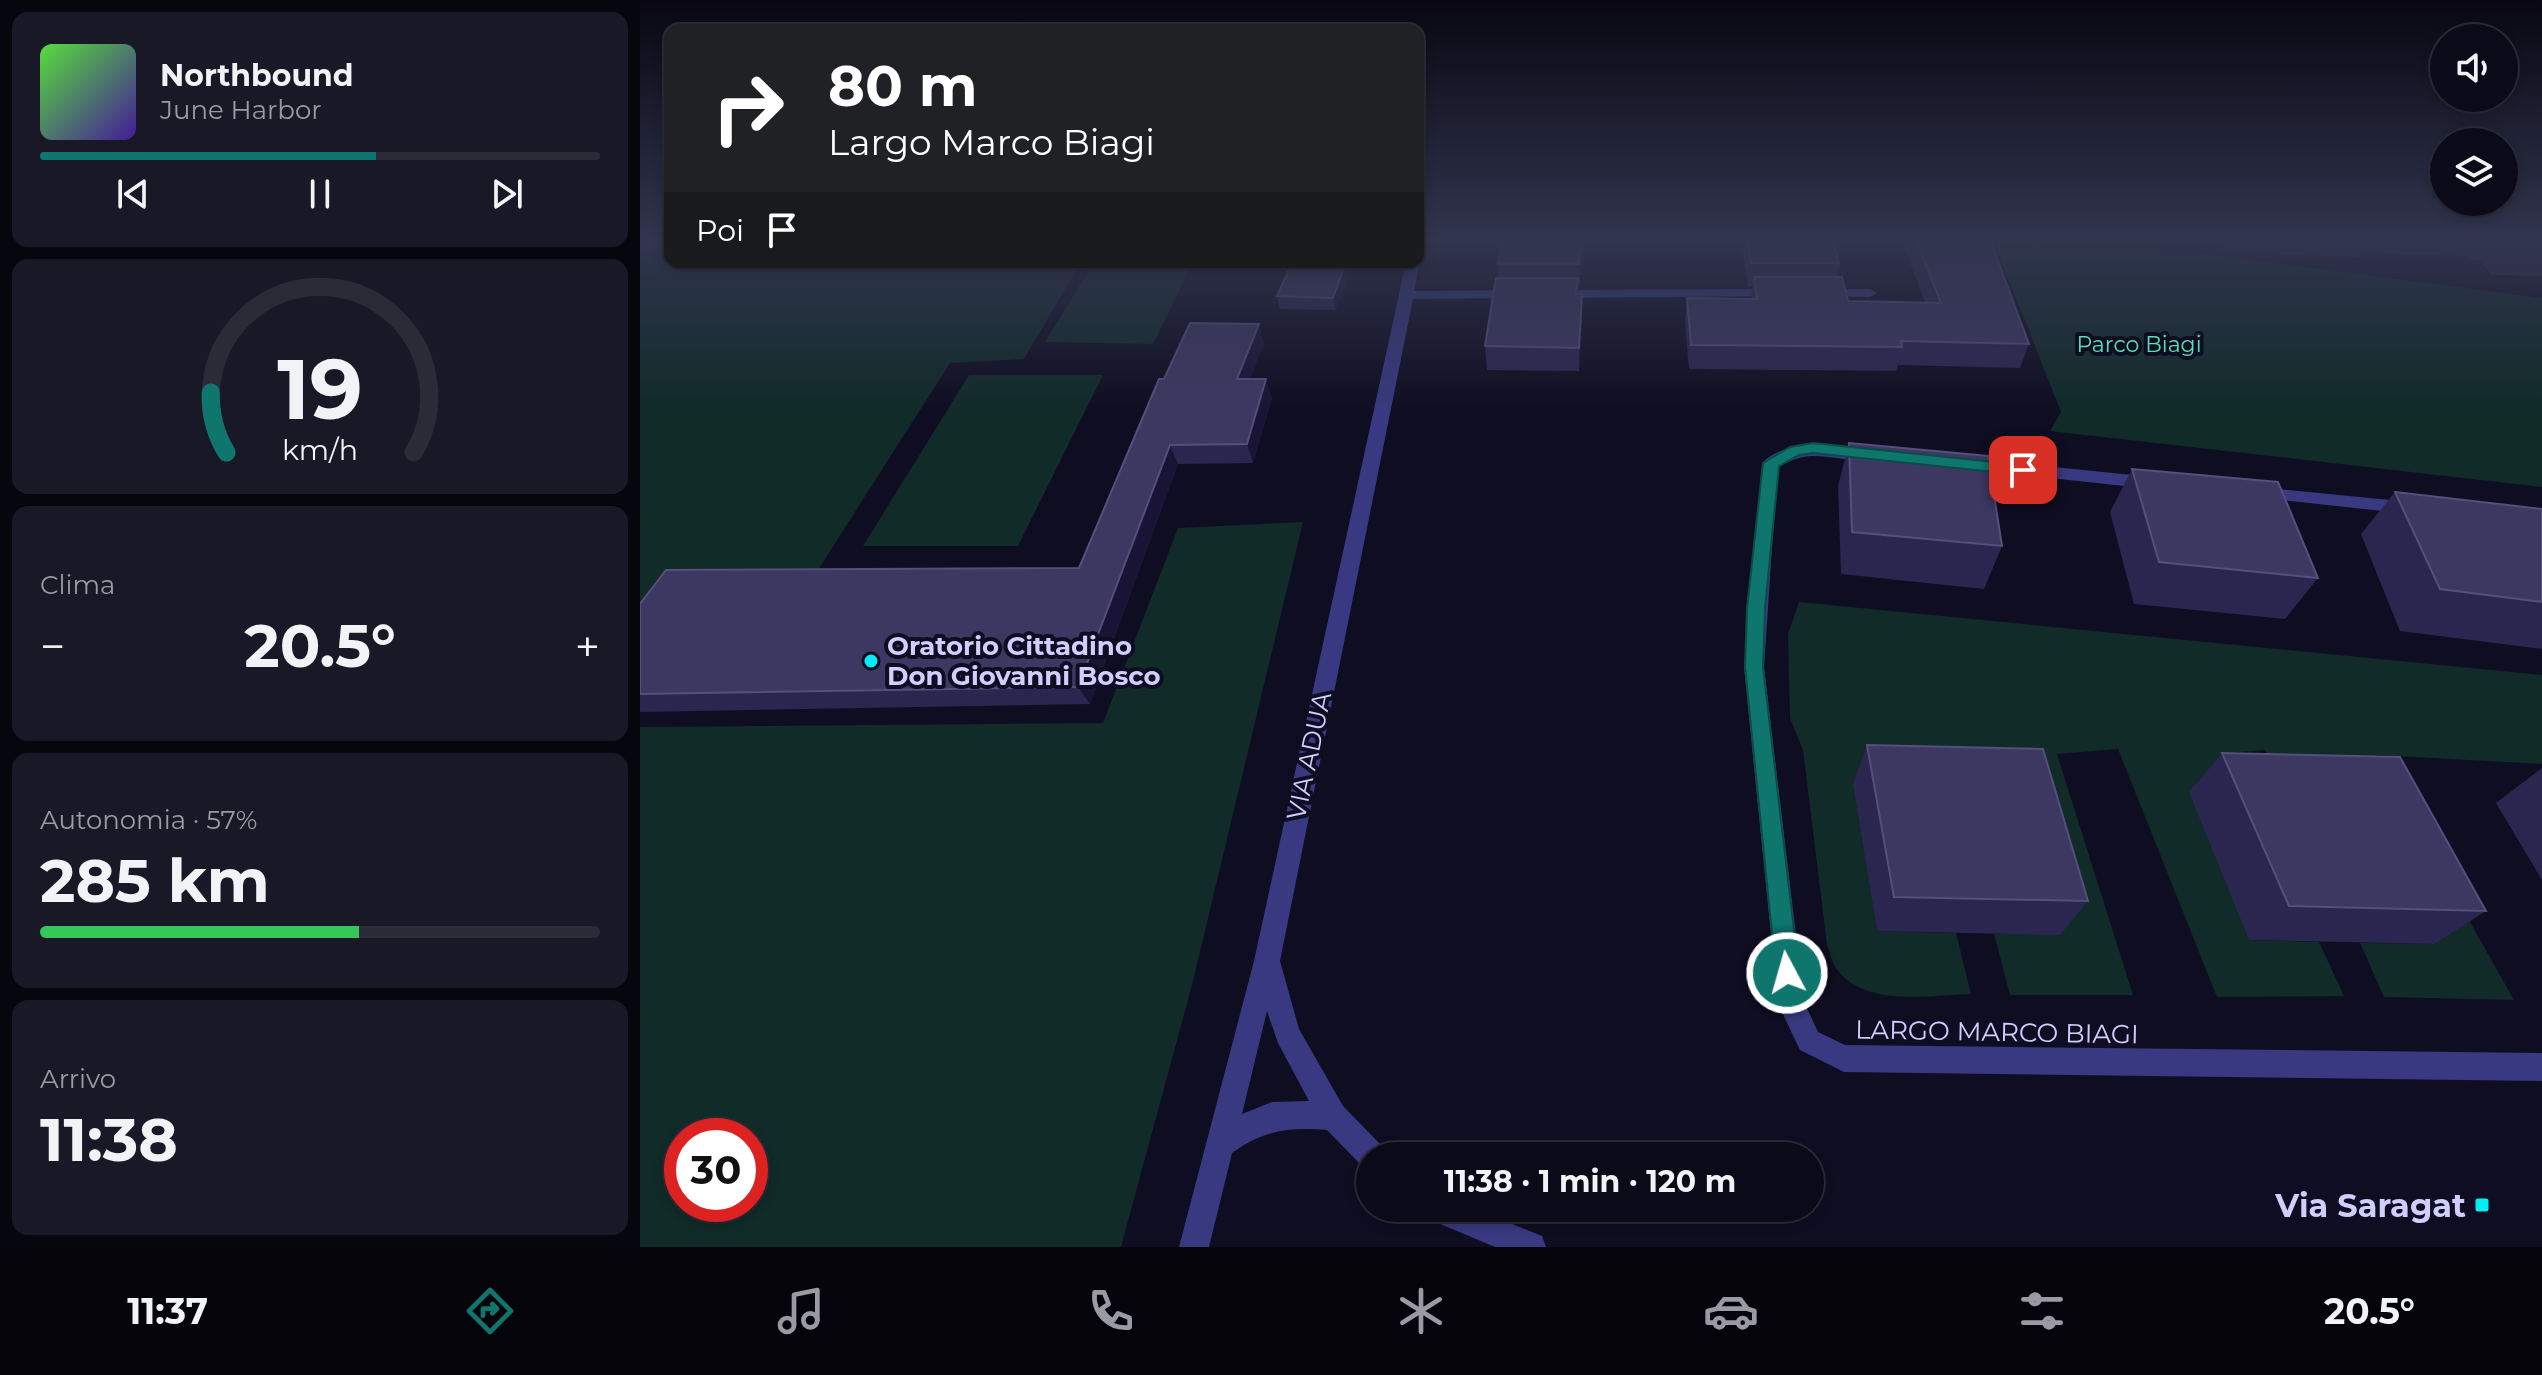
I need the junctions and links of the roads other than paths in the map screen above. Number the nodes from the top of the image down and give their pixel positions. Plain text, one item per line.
1 (1406, 295) edge
2 (1888, 456) edge
3 (1935, 461) edge
4 (2169, 484) edge
5 (2232, 490) edge
6 (2433, 510) edge
7 (1267, 961) junction
8 (2542, 1067) edge
9 (1333, 1116) junction
10 (1358, 1142) edge
11 (1218, 1146) junction
12 (1470, 1222) edge
13 (1194, 1247) edge
14 (1531, 1247) edge

1 - 7 street, VIA ADUA
2 - 8 street, LARGO MARCO BIAGI
3 - 4 street
5 - 6 street
7 - 9 street
7 - 11 street, VIA ADUA
9 - 10 street
9 - 11 street
11 - 13 street, VIA ADUA
12 - 14 street

